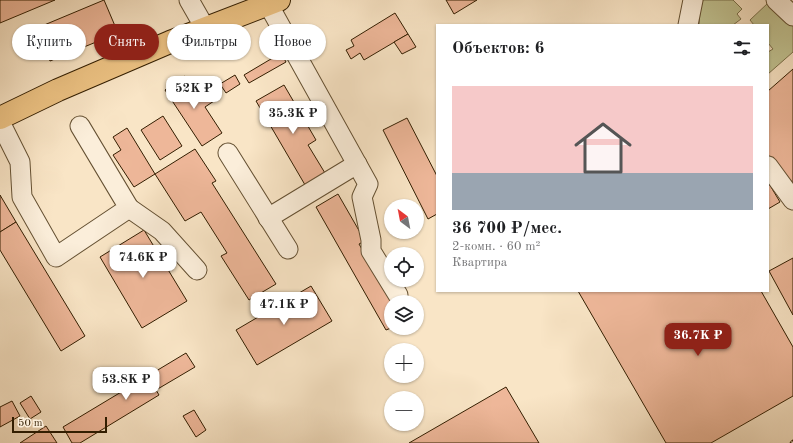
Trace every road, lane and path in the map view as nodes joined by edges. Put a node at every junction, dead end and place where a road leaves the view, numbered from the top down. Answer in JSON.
{"nodes":[{"id":1,"x":189,"y":0,"type":"edge"},
{"id":2,"x":693,"y":0,"type":"edge"},
{"id":3,"x":776,"y":0,"type":"edge"},
{"id":4,"x":273,"y":2,"type":"edge"},
{"id":5,"x":793,"y":16,"type":"edge"},
{"id":6,"x":203,"y":24,"type":"edge"},
{"id":7,"x":215,"y":24,"type":"edge"},
{"id":8,"x":688,"y":24,"type":"edge"},
{"id":9,"x":167,"y":44,"type":"edge"},
{"id":10,"x":0,"y":118,"type":"edge"},
{"id":11,"x":0,"y":122,"type":"edge"},
{"id":12,"x":80,"y":126,"type":"dead end"},
{"id":13,"x":228,"y":153,"type":"dead end"},
{"id":14,"x":357,"y":164,"type":"junction"},
{"id":15,"x":769,"y":167,"type":"edge"},
{"id":16,"x":793,"y":200,"type":"edge"},
{"id":17,"x":129,"y":208,"type":"junction"},
{"id":18,"x":268,"y":218,"type":"junction"},
{"id":19,"x":288,"y":249,"type":"dead end"},
{"id":20,"x":197,"y":270,"type":"dead end"},
{"id":21,"x":398,"y":295,"type":"dead end"}],
"edges":[{"from":1,"to":6,"type":"street"},
{"from":2,"to":8,"type":"street"},
{"from":3,"to":5,"type":"street"},
{"from":4,"to":7,"type":"main road"},
{"from":4,"to":14,"type":"street"},
{"from":9,"to":10,"type":"main road"},
{"from":11,"to":17,"type":"street"},
{"from":12,"to":17,"type":"street"},
{"from":13,"to":18,"type":"street"},
{"from":14,"to":18,"type":"street"},
{"from":14,"to":21,"type":"street"},
{"from":15,"to":16,"type":"street"},
{"from":17,"to":20,"type":"street"},
{"from":18,"to":19,"type":"street"}]}
